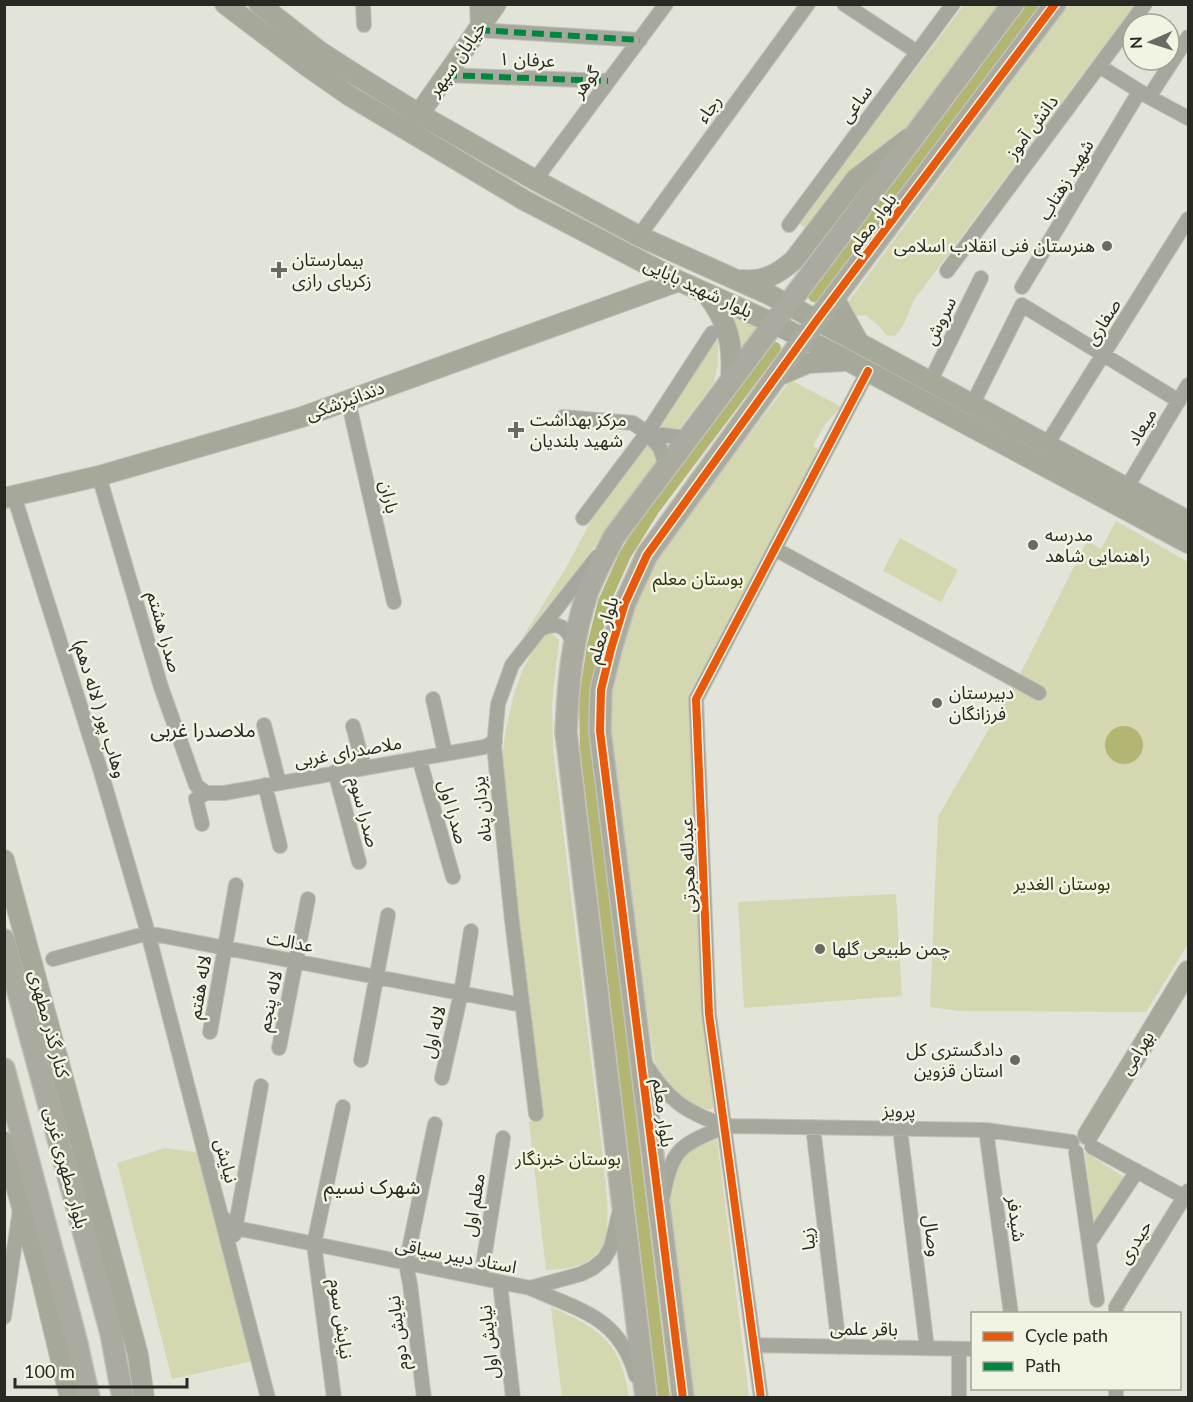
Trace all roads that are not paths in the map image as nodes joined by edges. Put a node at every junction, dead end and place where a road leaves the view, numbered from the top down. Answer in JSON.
{"nodes":[{"id":1,"x":225,"y":4,"type":"edge"},
{"id":2,"x":259,"y":4,"type":"edge"},
{"id":3,"x":363,"y":4,"type":"edge"},
{"id":4,"x":477,"y":4,"type":"edge"},
{"id":5,"x":496,"y":4,"type":"edge"},
{"id":6,"x":666,"y":4,"type":"edge"},
{"id":7,"x":808,"y":4,"type":"edge"},
{"id":8,"x":844,"y":4,"type":"edge"},
{"id":9,"x":953,"y":4,"type":"edge"},
{"id":10,"x":1012,"y":4,"type":"edge"},
{"id":11,"x":1055,"y":4,"type":"edge"},
{"id":12,"x":1145,"y":4,"type":"edge"},
{"id":13,"x":364,"y":26,"type":"dead end"},
{"id":14,"x":478,"y":30,"type":"junction"},
{"id":15,"x":1188,"y":36,"type":"edge"},
{"id":16,"x":640,"y":39,"type":"junction"},
{"id":17,"x":917,"y":52,"type":"junction"},
{"id":18,"x":1099,"y":66,"type":"junction"},
{"id":19,"x":445,"y":75,"type":"junction"},
{"id":20,"x":609,"y":81,"type":"junction"},
{"id":21,"x":1144,"y":94,"type":"junction"},
{"id":22,"x":419,"y":114,"type":"junction"},
{"id":23,"x":1188,"y":118,"type":"edge"},
{"id":24,"x":915,"y":134,"type":"junction"},
{"id":25,"x":535,"y":180,"type":"junction"},
{"id":26,"x":1188,"y":219,"type":"edge"},
{"id":27,"x":789,"y":225,"type":"dead end"},
{"id":28,"x":639,"y":236,"type":"junction"},
{"id":29,"x":947,"y":271,"type":"dead end"},
{"id":30,"x":728,"y":276,"type":"junction"},
{"id":31,"x":981,"y":278,"type":"dead end"},
{"id":32,"x":679,"y":281,"type":"junction"},
{"id":33,"x":1023,"y":286,"type":"dead end"},
{"id":34,"x":707,"y":294,"type":"junction"},
{"id":35,"x":834,"y":298,"type":"junction"},
{"id":36,"x":787,"y":304,"type":"junction"},
{"id":37,"x":817,"y":320,"type":"junction"},
{"id":38,"x":773,"y":323,"type":"junction"},
{"id":39,"x":712,"y":333,"type":"dead end"},
{"id":40,"x":804,"y":339,"type":"junction"},
{"id":41,"x":859,"y":343,"type":"junction"},
{"id":42,"x":1103,"y":355,"type":"junction"},
{"id":43,"x":849,"y":361,"type":"junction"},
{"id":44,"x":868,"y":371,"type":"junction"},
{"id":45,"x":777,"y":376,"type":"junction"},
{"id":46,"x":731,"y":380,"type":"junction"},
{"id":47,"x":931,"y":380,"type":"junction"},
{"id":48,"x":1188,"y":385,"type":"edge"},
{"id":49,"x":348,"y":400,"type":"junction"},
{"id":50,"x":1179,"y":401,"type":"junction"},
{"id":51,"x":973,"y":403,"type":"junction"},
{"id":52,"x":563,"y":417,"type":"dead end"},
{"id":53,"x":647,"y":433,"type":"junction"},
{"id":54,"x":687,"y":438,"type":"junction"},
{"id":55,"x":1047,"y":444,"type":"junction"},
{"id":56,"x":666,"y":466,"type":"junction"},
{"id":57,"x":99,"y":476,"type":"junction"},
{"id":58,"x":1127,"y":488,"type":"junction"},
{"id":59,"x":9,"y":497,"type":"edge"},
{"id":60,"x":583,"y":518,"type":"dead end"},
{"id":61,"x":1188,"y":521,"type":"edge"},
{"id":62,"x":614,"y":537,"type":"junction"},
{"id":63,"x":1188,"y":543,"type":"edge"},
{"id":64,"x":775,"y":549,"type":"junction"},
{"id":65,"x":394,"y":602,"type":"dead end"},
{"id":66,"x":541,"y":629,"type":"junction"},
{"id":67,"x":573,"y":646,"type":"junction"},
{"id":68,"x":1039,"y":693,"type":"dead end"},
{"id":69,"x":433,"y":699,"type":"dead end"},
{"id":70,"x":264,"y":725,"type":"dead end"},
{"id":71,"x":353,"y":726,"type":"dead end"},
{"id":72,"x":495,"y":742,"type":"junction"},
{"id":73,"x":445,"y":753,"type":"junction"},
{"id":74,"x":419,"y":758,"type":"junction"},
{"id":75,"x":364,"y":767,"type":"junction"},
{"id":76,"x":335,"y":772,"type":"junction"},
{"id":77,"x":279,"y":783,"type":"junction"},
{"id":78,"x":265,"y":785,"type":"junction"},
{"id":79,"x":206,"y":793,"type":"junction"},
{"id":80,"x":202,"y":824,"type":"dead end"},
{"id":81,"x":280,"y":846,"type":"dead end"},
{"id":82,"x":4,"y":860,"type":"edge"},
{"id":83,"x":359,"y":862,"type":"dead end"},
{"id":84,"x":453,"y":877,"type":"dead end"},
{"id":85,"x":236,"y":885,"type":"dead end"},
{"id":86,"x":308,"y":899,"type":"dead end"},
{"id":87,"x":388,"y":915,"type":"dead end"},
{"id":88,"x":471,"y":931,"type":"dead end"},
{"id":89,"x":148,"y":933,"type":"junction"},
{"id":90,"x":4,"y":940,"type":"edge"},
{"id":91,"x":27,"y":942,"type":"junction"},
{"id":92,"x":225,"y":948,"type":"junction"},
{"id":93,"x":53,"y":959,"type":"junction"},
{"id":94,"x":297,"y":961,"type":"junction"},
{"id":95,"x":1188,"y":971,"type":"edge"},
{"id":96,"x":375,"y":977,"type":"junction"},
{"id":97,"x":39,"y":987,"type":"junction"},
{"id":98,"x":461,"y":993,"type":"junction"},
{"id":99,"x":522,"y":1005,"type":"junction"},
{"id":100,"x":29,"y":1030,"type":"junction"},
{"id":101,"x":210,"y":1032,"type":"dead end"},
{"id":102,"x":279,"y":1048,"type":"dead end"},
{"id":103,"x":640,"y":1055,"type":"junction"},
{"id":104,"x":361,"y":1060,"type":"dead end"},
{"id":105,"x":59,"y":1062,"type":"junction"},
{"id":106,"x":4,"y":1069,"type":"edge"},
{"id":107,"x":442,"y":1078,"type":"dead end"},
{"id":108,"x":261,"y":1086,"type":"dead end"},
{"id":109,"x":343,"y":1107,"type":"dead end"},
{"id":110,"x":536,"y":1114,"type":"dead end"},
{"id":111,"x":435,"y":1124,"type":"dead end"},
{"id":112,"x":726,"y":1125,"type":"junction"},
{"id":113,"x":813,"y":1127,"type":"junction"},
{"id":114,"x":900,"y":1129,"type":"junction"},
{"id":115,"x":986,"y":1130,"type":"junction"},
{"id":116,"x":503,"y":1138,"type":"dead end"},
{"id":117,"x":4,"y":1142,"type":"edge"},
{"id":118,"x":1082,"y":1144,"type":"junction"},
{"id":119,"x":1137,"y":1171,"type":"junction"},
{"id":120,"x":14,"y":1194,"type":"edge"},
{"id":121,"x":1187,"y":1195,"type":"edge"},
{"id":122,"x":622,"y":1200,"type":"junction"},
{"id":123,"x":222,"y":1217,"type":"junction"},
{"id":124,"x":660,"y":1217,"type":"junction"},
{"id":125,"x":236,"y":1228,"type":"junction"},
{"id":126,"x":1089,"y":1243,"type":"junction"},
{"id":127,"x":314,"y":1244,"type":"junction"},
{"id":128,"x":230,"y":1249,"type":"junction"},
{"id":129,"x":406,"y":1264,"type":"junction"},
{"id":130,"x":40,"y":1273,"type":"junction"},
{"id":131,"x":480,"y":1278,"type":"junction"},
{"id":132,"x":500,"y":1283,"type":"junction"},
{"id":133,"x":530,"y":1288,"type":"junction"},
{"id":134,"x":65,"y":1296,"type":"junction"},
{"id":135,"x":1097,"y":1300,"type":"dead end"},
{"id":136,"x":1011,"y":1312,"type":"edge"},
{"id":137,"x":1116,"y":1312,"type":"edge"},
{"id":138,"x":4,"y":1317,"type":"edge"},
{"id":139,"x":755,"y":1345,"type":"junction"},
{"id":140,"x":839,"y":1347,"type":"junction"},
{"id":141,"x":927,"y":1348,"type":"junction"},
{"id":142,"x":966,"y":1349,"type":"edge"},
{"id":143,"x":70,"y":1398,"type":"edge"},
{"id":144,"x":88,"y":1398,"type":"edge"},
{"id":145,"x":123,"y":1398,"type":"edge"},
{"id":146,"x":144,"y":1398,"type":"edge"},
{"id":147,"x":268,"y":1398,"type":"edge"},
{"id":148,"x":334,"y":1398,"type":"edge"},
{"id":149,"x":424,"y":1398,"type":"edge"},
{"id":150,"x":513,"y":1398,"type":"edge"},
{"id":151,"x":645,"y":1398,"type":"edge"},
{"id":152,"x":683,"y":1398,"type":"edge"},
{"id":153,"x":761,"y":1398,"type":"edge"},
{"id":154,"x":959,"y":1398,"type":"edge"}],
"edges":[{"from":1,"to":32,"type":"main road","name":"بلوار شهید بابایی"},
{"from":2,"to":22,"type":"main road","name":"بلوار شهید بابایی"},
{"from":3,"to":13,"type":"street"},
{"from":4,"to":14,"type":"street"},
{"from":5,"to":14,"type":"main road","name":"خیابان سپهر"},
{"from":6,"to":16,"type":"street","name":"گوهر"},
{"from":7,"to":28,"type":"street","name":"رجاء"},
{"from":8,"to":17,"type":"street"},
{"from":9,"to":17,"type":"street","name":"ساعی"},
{"from":10,"to":24,"type":"main road","name":"بلوار معلم"},
{"from":11,"to":35,"type":"main road","name":"بلوار معلم"},
{"from":12,"to":18,"type":"street","name":"دانش آموز"},
{"from":14,"to":16,"type":"street"},
{"from":14,"to":19,"type":"main road","name":"خیابان سپهر"},
{"from":15,"to":21,"type":"street","name":"شهید زهتاب"},
{"from":16,"to":20,"type":"street","name":"گوهر"},
{"from":17,"to":27,"type":"street","name":"ساعی"},
{"from":18,"to":21,"type":"street"},
{"from":18,"to":29,"type":"street","name":"دانش آموز"},
{"from":19,"to":20,"type":"street","name":"عرفان ۱"},
{"from":19,"to":22,"type":"main road","name":"خیابان سپهر"},
{"from":20,"to":25,"type":"street","name":"گوهر"},
{"from":21,"to":23,"type":"street"},
{"from":21,"to":33,"type":"street","name":"شهید زهتاب"},
{"from":22,"to":25,"type":"main road","name":"بلوار شهید بابایی"},
{"from":24,"to":30,"type":"main road"},
{"from":24,"to":36,"type":"main road","name":"بلوار معلم"},
{"from":25,"to":28,"type":"main road","name":"بلوار شهید بابایی"},
{"from":26,"to":42,"type":"street","name":"صفاری"},
{"from":28,"to":30,"type":"main road","name":"بلوار شهید بابایی"},
{"from":30,"to":36,"type":"main road","name":"بلوار شهید بابایی"},
{"from":31,"to":47,"type":"street","name":"سروش"},
{"from":32,"to":34,"type":"main road","name":"بلوار شهید بابایی"},
{"from":32,"to":49,"type":"main road","name":"دندانپزشکی"},
{"from":34,"to":38,"type":"main road","name":"بلوار شهید بابایی"},
{"from":34,"to":46,"type":"main road"},
{"from":35,"to":37,"type":"main road","name":"بلوار معلم"},
{"from":35,"to":41,"type":"main road"},
{"from":36,"to":37,"type":"main road","name":"بلوار شهید بابایی"},
{"from":36,"to":38,"type":"main road","name":"بلوار معلم"},
{"from":37,"to":40,"type":"main road","name":"بلوار معلم"},
{"from":37,"to":41,"type":"main road","name":"بلوار شهید بابایی"},
{"from":38,"to":40,"type":"main road","name":"بلوار شهید بابایی"},
{"from":38,"to":46,"type":"main road","name":"بلوار معلم"},
{"from":39,"to":53,"type":"street"},
{"from":40,"to":43,"type":"main road","name":"بلوار شهید بابایی"},
{"from":40,"to":45,"type":"main road","name":"بلوار معلم"},
{"from":41,"to":47,"type":"main road","name":"بلوار شهید بابایی"},
{"from":42,"to":50,"type":"street"},
{"from":42,"to":51,"type":"street"},
{"from":42,"to":55,"type":"street","name":"صفاری"},
{"from":43,"to":44,"type":"main road","name":"بلوار شهید بابایی"},
{"from":43,"to":45,"type":"main road"},
{"from":44,"to":63,"type":"main road","name":"بلوار شهید بابایی"},
{"from":44,"to":64,"type":"street","name":"عبدلله هجرتی"},
{"from":45,"to":103,"type":"main road","name":"بلوار معلم"},
{"from":46,"to":54,"type":"main road","name":"بلوار معلم"},
{"from":47,"to":51,"type":"main road","name":"بلوار شهید بابایی"},
{"from":48,"to":50,"type":"street","name":"میعاد"},
{"from":49,"to":57,"type":"main road","name":"دندانپزشکی"},
{"from":49,"to":65,"type":"street","name":"باران"},
{"from":50,"to":58,"type":"street","name":"میعاد"},
{"from":51,"to":55,"type":"main road","name":"بلوار شهید بابایی"},
{"from":52,"to":53,"type":"street"},
{"from":53,"to":54,"type":"street"},
{"from":53,"to":56,"type":"street"},
{"from":53,"to":60,"type":"street"},
{"from":54,"to":56,"type":"main road","name":"بلوار معلم"},
{"from":55,"to":58,"type":"main road","name":"بلوار شهید بابایی"},
{"from":56,"to":62,"type":"main road","name":"بلوار معلم"},
{"from":57,"to":59,"type":"main road","name":"دندانپزشکی"},
{"from":57,"to":79,"type":"street","name":"صدرا هشتم"},
{"from":58,"to":61,"type":"main road","name":"بلوار شهید بابایی"},
{"from":59,"to":89,"type":"street","name":"وهاب پور ( لاله دهم)"},
{"from":62,"to":66,"type":"street","name":"یزدان پناه"},
{"from":62,"to":67,"type":"main road","name":"بلوار معلم"},
{"from":64,"to":68,"type":"street"},
{"from":64,"to":112,"type":"street","name":"عبدلله هجرتی"},
{"from":66,"to":67,"type":"street"},
{"from":66,"to":72,"type":"street","name":"یزدان پناه"},
{"from":67,"to":122,"type":"main road","name":"بلوار معلم"},
{"from":69,"to":73,"type":"street"},
{"from":70,"to":77,"type":"street"},
{"from":71,"to":75,"type":"street"},
{"from":72,"to":73,"type":"street","name":"ملاصدرای غربی"},
{"from":72,"to":99,"type":"street","name":"یزدان پناه"},
{"from":73,"to":74,"type":"street","name":"ملاصدرای غربی"},
{"from":74,"to":75,"type":"street","name":"ملاصدرای غربی"},
{"from":74,"to":84,"type":"street","name":"صدرا اول"},
{"from":75,"to":76,"type":"street","name":"ملاصدرای غربی"},
{"from":76,"to":77,"type":"street","name":"ملاصدرای غربی"},
{"from":76,"to":83,"type":"street","name":"صدرا سوم"},
{"from":77,"to":78,"type":"street","name":"ملاصدرای غربی"},
{"from":78,"to":79,"type":"street","name":"ملاصدرای غربی"},
{"from":78,"to":81,"type":"street"},
{"from":79,"to":80,"type":"street"},
{"from":82,"to":91,"type":"main road","name":"کنار گذر مطهری"},
{"from":85,"to":92,"type":"street","name":"لاله هفتم"},
{"from":86,"to":94,"type":"street","name":"لاله پنجم"},
{"from":87,"to":96,"type":"street"},
{"from":88,"to":98,"type":"street","name":"لاله اول"},
{"from":89,"to":92,"type":"street","name":"عدالت"},
{"from":89,"to":93,"type":"street","name":"عدالت"},
{"from":89,"to":123,"type":"street","name":"نيايش"},
{"from":90,"to":100,"type":"main road","name":"بلوار مطهری غربی"},
{"from":91,"to":93,"type":"street"},
{"from":91,"to":97,"type":"main road","name":"کنار گذر مطهری"},
{"from":92,"to":94,"type":"street","name":"عدالت"},
{"from":92,"to":101,"type":"street","name":"لاله هفتم"},
{"from":93,"to":97,"type":"street"},
{"from":94,"to":96,"type":"street","name":"عدالت"},
{"from":94,"to":102,"type":"street","name":"لاله پنجم"},
{"from":95,"to":118,"type":"main road","name":"بهرامی"},
{"from":96,"to":98,"type":"street","name":"عدالت"},
{"from":96,"to":104,"type":"street"},
{"from":97,"to":105,"type":"main road","name":"کنار گذر مطهری"},
{"from":98,"to":99,"type":"street","name":"عدالت"},
{"from":98,"to":107,"type":"street","name":"لاله اول"},
{"from":99,"to":110,"type":"street","name":"یزدان پناه"},
{"from":100,"to":105,"type":"main road"},
{"from":100,"to":145,"type":"main road","name":"بلوار مطهری غربی"},
{"from":103,"to":112,"type":"street","name":"پرویز"},
{"from":103,"to":124,"type":"main road","name":"بلوار معلم"},
{"from":105,"to":146,"type":"main road","name":"کنار گذر مطهری"},
{"from":106,"to":134,"type":"main road","name":"بلوار مطهری غربی"},
{"from":108,"to":125,"type":"street"},
{"from":109,"to":127,"type":"street","name":"نیایش سوم"},
{"from":111,"to":129,"type":"street"},
{"from":112,"to":113,"type":"street","name":"پرویز"},
{"from":112,"to":124,"type":"street","name":"پرویز"},
{"from":112,"to":139,"type":"street","name":"عبدلله هجرتی"},
{"from":113,"to":114,"type":"street","name":"پرویز"},
{"from":113,"to":140,"type":"street","name":"زیبا"},
{"from":114,"to":115,"type":"street","name":"پرویز"},
{"from":114,"to":141,"type":"street","name":"وصال"},
{"from":115,"to":118,"type":"street","name":"پرویز"},
{"from":115,"to":136,"type":"street","name":"شیدفر"},
{"from":116,"to":131,"type":"street","name":"معلم اول"},
{"from":117,"to":120,"type":"main road"},
{"from":118,"to":119,"type":"street","name":"پرویز"},
{"from":118,"to":126,"type":"street"},
{"from":119,"to":121,"type":"street","name":"پرویز"},
{"from":119,"to":126,"type":"street"},
{"from":120,"to":130,"type":"main road"},
{"from":120,"to":138,"type":"street"},
{"from":121,"to":137,"type":"street","name":"حیدری"},
{"from":122,"to":133,"type":"street","name":"استاد دبیر سیاقی"},
{"from":122,"to":151,"type":"main road","name":"بلوار معلم"},
{"from":123,"to":125,"type":"street"},
{"from":123,"to":128,"type":"street","name":"نيايش"},
{"from":124,"to":152,"type":"main road","name":"بلوار معلم"},
{"from":125,"to":127,"type":"street","name":"استاد دبیر سیاقی"},
{"from":125,"to":128,"type":"street"},
{"from":126,"to":135,"type":"street"},
{"from":127,"to":129,"type":"street","name":"استاد دبیر سیاقی"},
{"from":127,"to":148,"type":"street","name":"نیایش سوم"},
{"from":128,"to":147,"type":"street","name":"نيايش"},
{"from":129,"to":131,"type":"street","name":"استاد دبیر سیاقی"},
{"from":129,"to":149,"type":"street","name":"نیایش دوم"},
{"from":130,"to":134,"type":"main road"},
{"from":130,"to":143,"type":"main road"},
{"from":131,"to":132,"type":"street","name":"استاد دبیر سیاقی"},
{"from":132,"to":133,"type":"street","name":"استاد دبیر سیاقی"},
{"from":132,"to":150,"type":"street","name":"نیایش اول"},
{"from":133,"to":151,"type":"street"},
{"from":134,"to":144,"type":"main road","name":"بلوار مطهری غربی"},
{"from":139,"to":140,"type":"street","name":"باقر علمی"},
{"from":139,"to":153,"type":"street","name":"عبدلله هجرتی"},
{"from":140,"to":141,"type":"street","name":"باقر علمی"},
{"from":141,"to":142,"type":"street","name":"باقر علمی"},
{"from":142,"to":154,"type":"street"}]}
